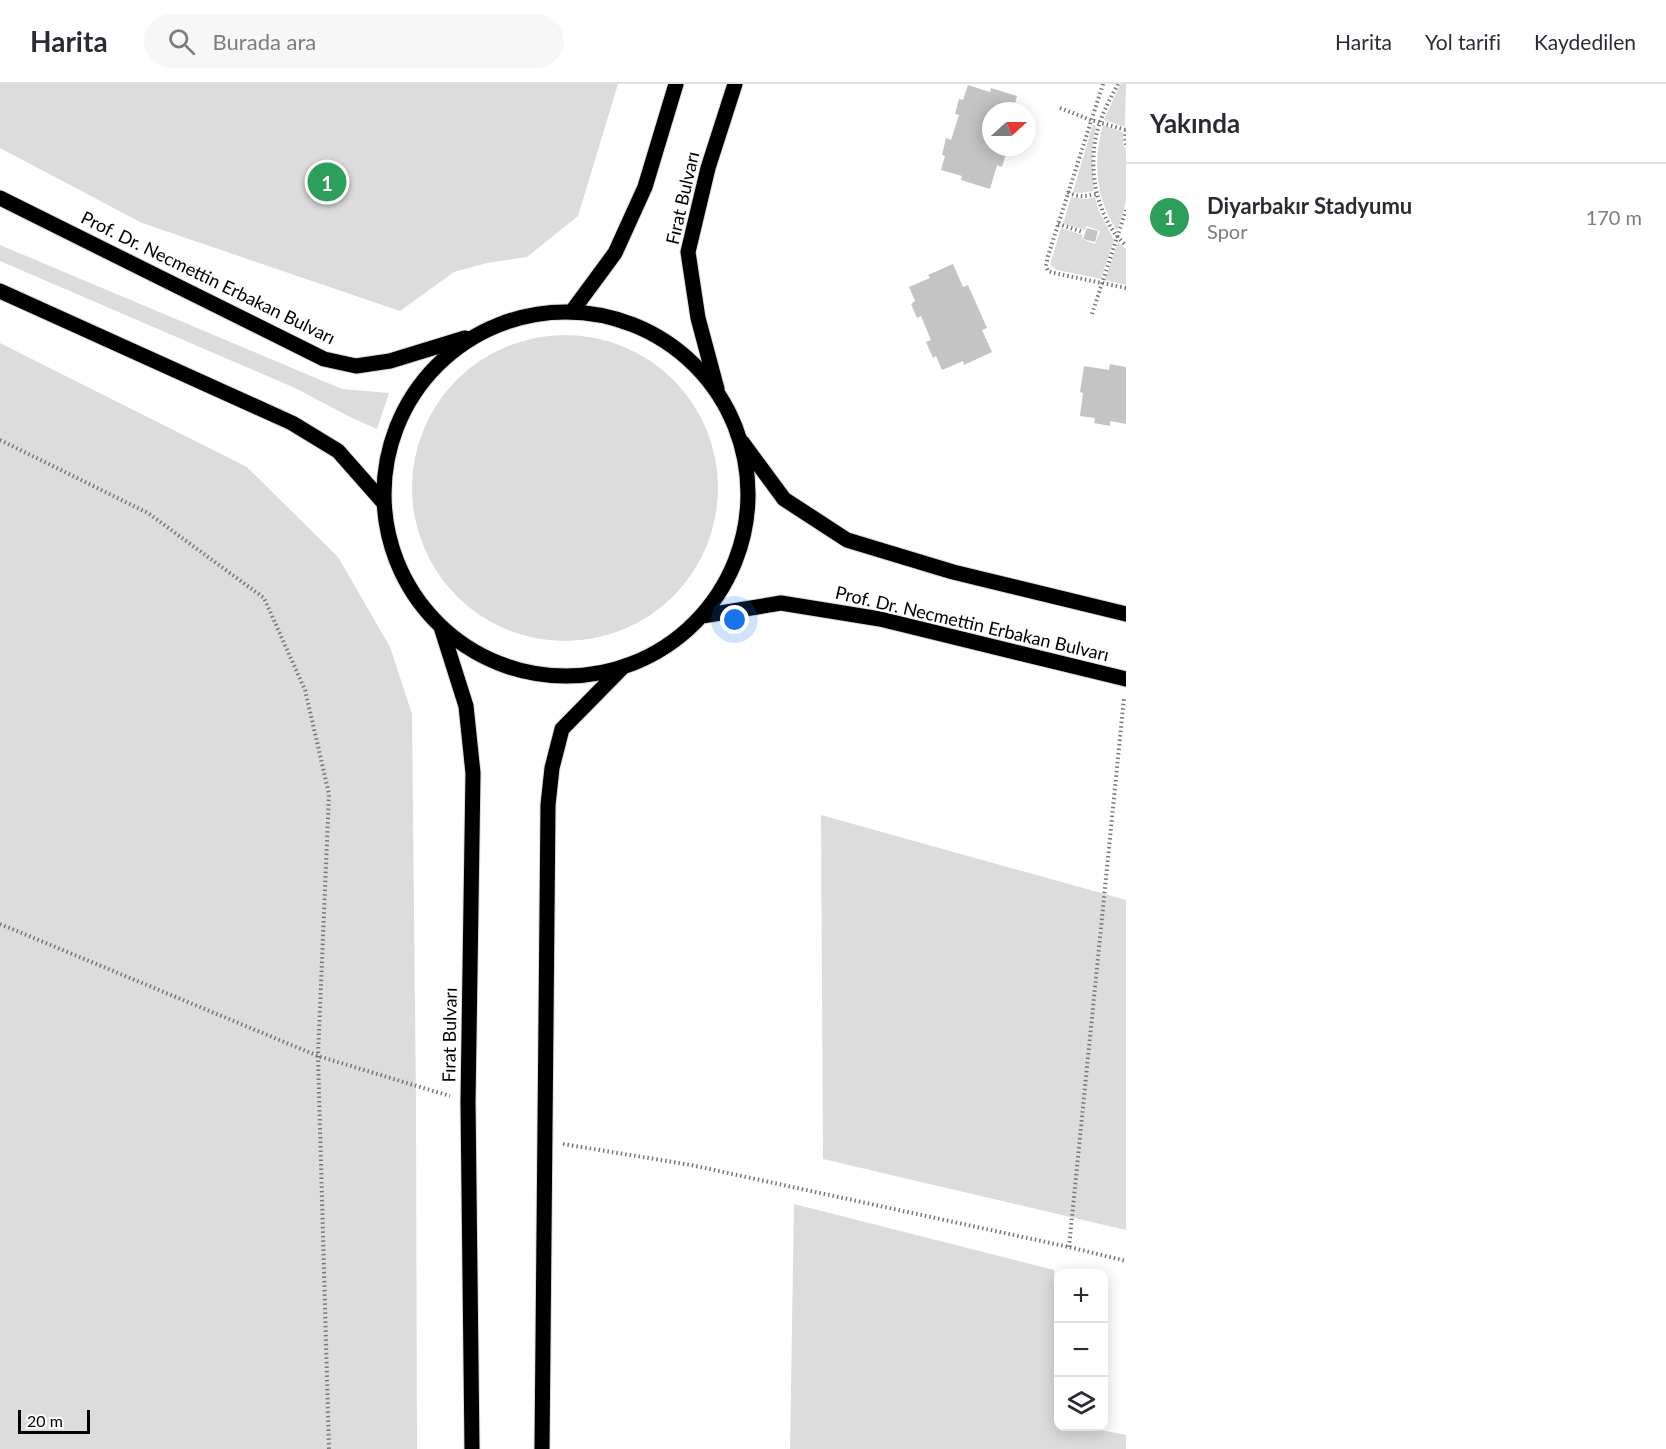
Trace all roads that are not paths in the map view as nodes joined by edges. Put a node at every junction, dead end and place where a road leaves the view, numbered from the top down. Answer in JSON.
{"nodes":[{"id":1,"x":676,"y":84,"type":"edge"},
{"id":2,"x":735,"y":84,"type":"edge"},
{"id":3,"x":0,"y":198,"type":"edge"},
{"id":4,"x":0,"y":291,"type":"edge"},
{"id":5,"x":573,"y":310,"type":"junction"},
{"id":6,"x":473,"y":335,"type":"junction"},
{"id":7,"x":718,"y":392,"type":"junction"},
{"id":8,"x":741,"y":440,"type":"junction"},
{"id":9,"x":383,"y":502,"type":"junction"},
{"id":10,"x":1126,"y":614,"type":"edge"},
{"id":11,"x":702,"y":616,"type":"junction"},
{"id":12,"x":441,"y":627,"type":"junction"},
{"id":13,"x":622,"y":668,"type":"junction"},
{"id":14,"x":1125,"y":685,"type":"edge"},
{"id":15,"x":472,"y":1449,"type":"edge"},
{"id":16,"x":542,"y":1449,"type":"edge"}],
"edges":[{"from":1,"to":5,"type":"main road","name":"Fırat Bulvarı"},
{"from":2,"to":7,"type":"main road","name":"Fırat Bulvarı"},
{"from":3,"to":6,"type":"main road","name":"Prof. Dr. Necmettin Erbakan Bulvarı"},
{"from":4,"to":9,"type":"main road"},
{"from":5,"to":6,"type":"main road"},
{"from":5,"to":7,"type":"main road"},
{"from":6,"to":9,"type":"main road"},
{"from":7,"to":8,"type":"main road"},
{"from":8,"to":10,"type":"main road"},
{"from":8,"to":11,"type":"main road"},
{"from":9,"to":12,"type":"main road"},
{"from":11,"to":13,"type":"main road"},
{"from":11,"to":14,"type":"main road","name":"Prof. Dr. Necmettin Erbakan Bulvarı"},
{"from":12,"to":13,"type":"main road"},
{"from":12,"to":15,"type":"main road","name":"Fırat Bulvarı"},
{"from":13,"to":16,"type":"main road"}]}
